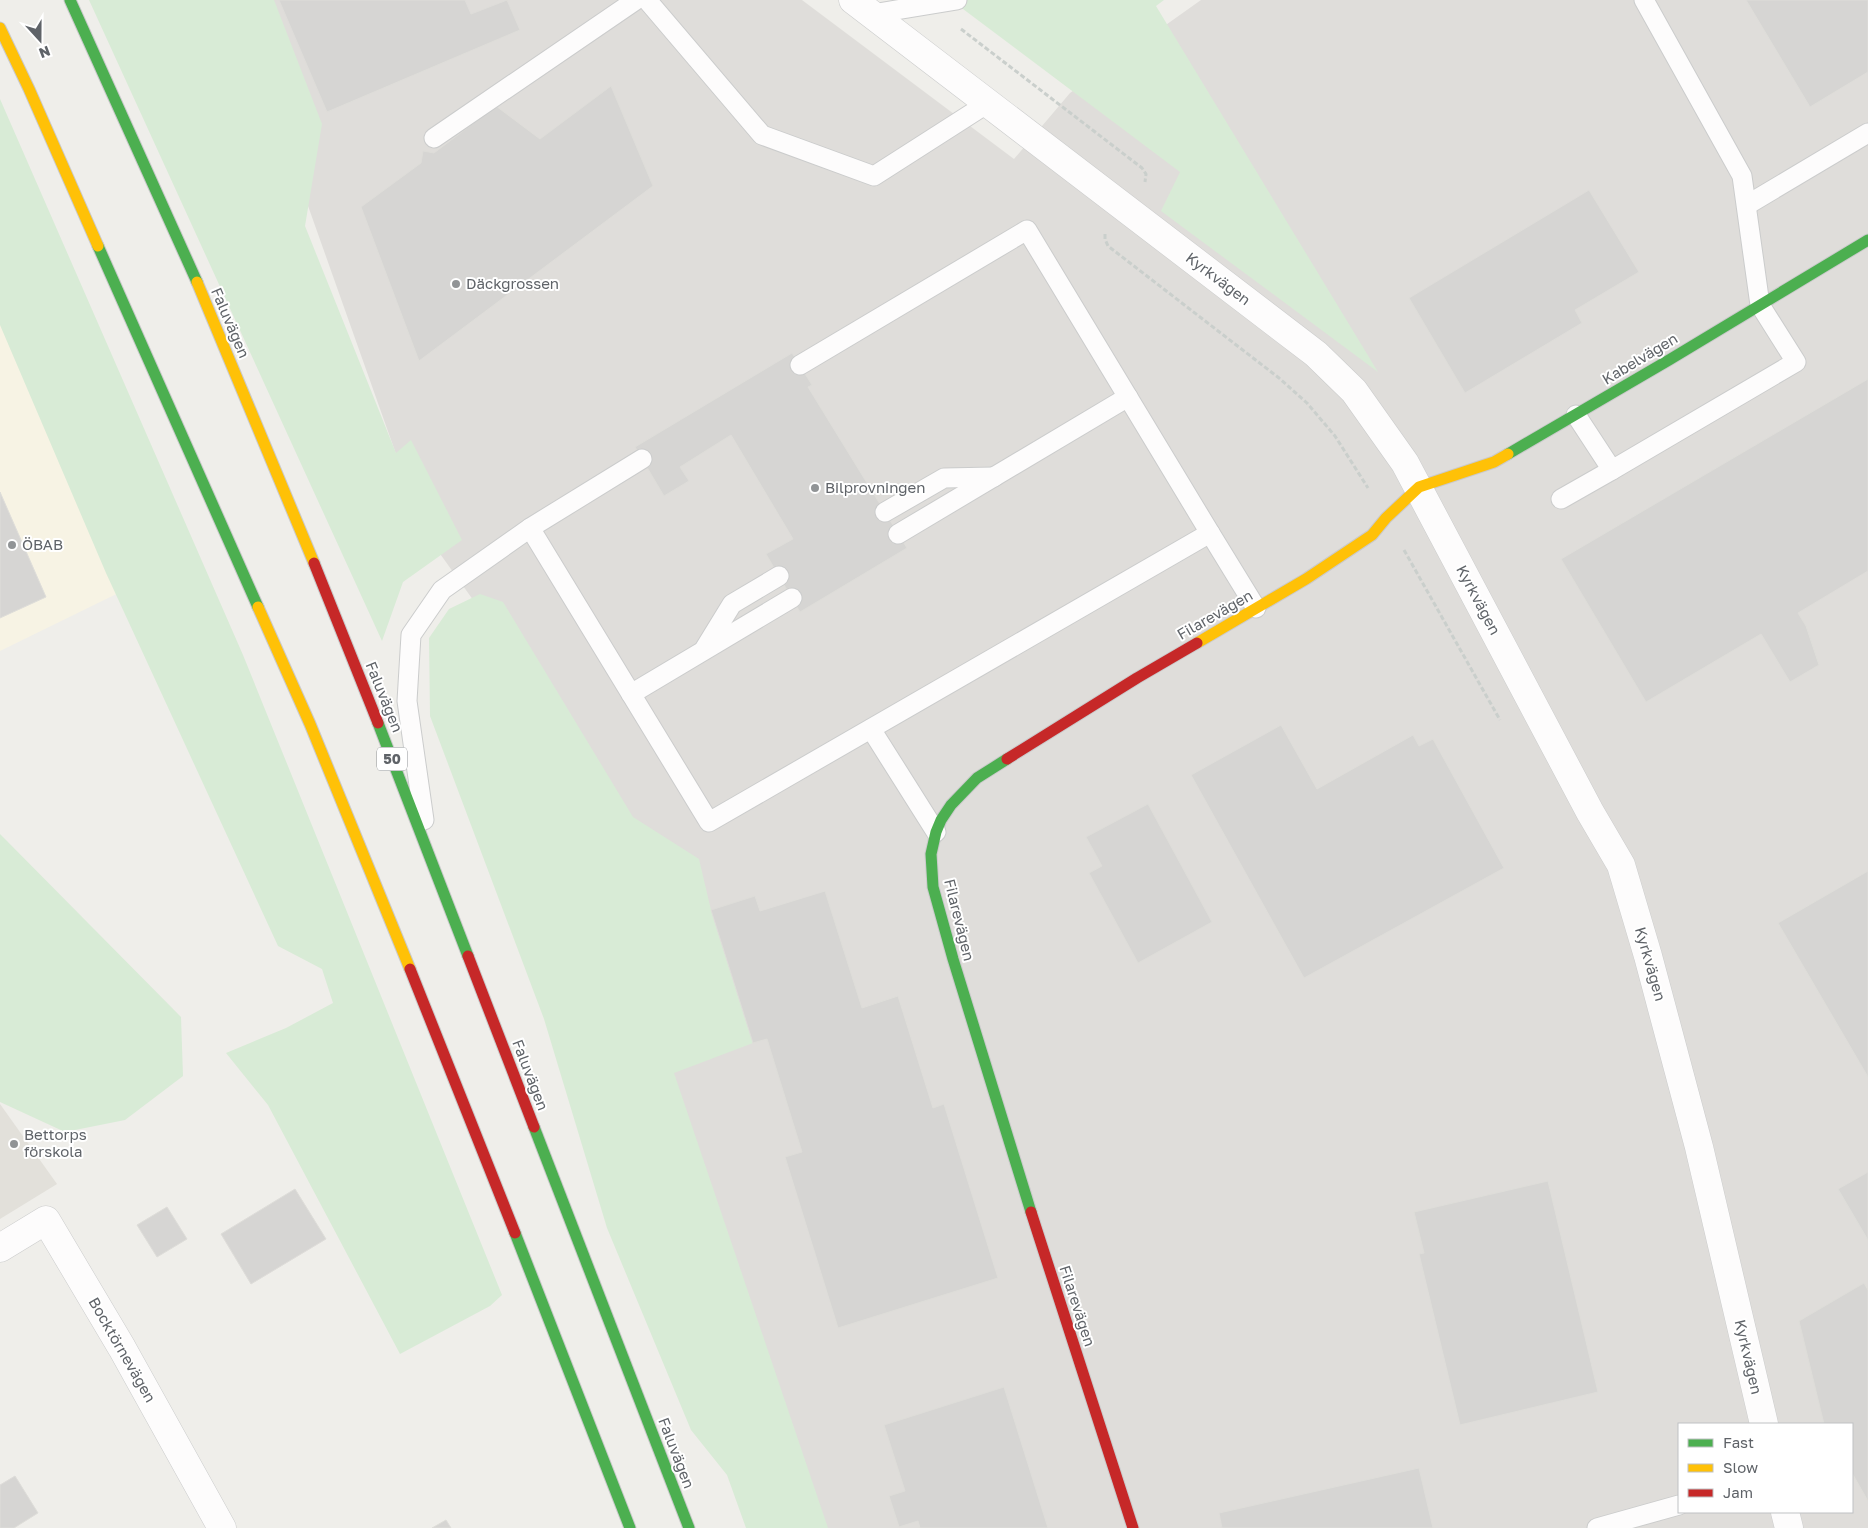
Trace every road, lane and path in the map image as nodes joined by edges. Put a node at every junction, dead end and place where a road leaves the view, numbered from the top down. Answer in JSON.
{"nodes":[{"id":1,"x":70,"y":0,"type":"edge"},
{"id":2,"x":636,"y":0,"type":"edge"},
{"id":3,"x":647,"y":0,"type":"edge"},
{"id":4,"x":957,"y":0,"type":"edge"},
{"id":5,"x":1644,"y":0,"type":"edge"},
{"id":6,"x":929,"y":5,"type":"junction"},
{"id":7,"x":863,"y":7,"type":"edge"},
{"id":8,"x":0,"y":28,"type":"edge"},
{"id":9,"x":988,"y":103,"type":"junction"},
{"id":10,"x":1868,"y":133,"type":"edge"},
{"id":11,"x":434,"y":138,"type":"dead end"},
{"id":12,"x":1746,"y":206,"type":"junction"},
{"id":13,"x":1124,"y":208,"type":"junction"},
{"id":14,"x":1868,"y":240,"type":"edge"},
{"id":15,"x":1760,"y":305,"type":"junction"},
{"id":16,"x":800,"y":365,"type":"dead end"},
{"id":17,"x":1128,"y":397,"type":"junction"},
{"id":18,"x":1576,"y":414,"type":"junction"},
{"id":19,"x":642,"y":460,"type":"dead end"},
{"id":20,"x":1612,"y":470,"type":"junction"},
{"id":21,"x":995,"y":476,"type":"junction"},
{"id":22,"x":1419,"y":487,"type":"junction"},
{"id":23,"x":1561,"y":499,"type":"dead end"},
{"id":24,"x":885,"y":512,"type":"dead end"},
{"id":25,"x":1386,"y":518,"type":"junction"},
{"id":26,"x":530,"y":528,"type":"junction"},
{"id":27,"x":1210,"y":533,"type":"junction"},
{"id":28,"x":898,"y":534,"type":"dead end"},
{"id":29,"x":779,"y":576,"type":"dead end"},
{"id":30,"x":792,"y":598,"type":"dead end"},
{"id":31,"x":1256,"y":608,"type":"junction"},
{"id":32,"x":703,"y":651,"type":"junction"},
{"id":33,"x":631,"y":694,"type":"junction"},
{"id":34,"x":1500,"y":720,"type":"dead end"},
{"id":35,"x":871,"y":729,"type":"junction"},
{"id":36,"x":936,"y":832,"type":"junction"},
{"id":37,"x":428,"y":850,"type":"junction"},
{"id":38,"x":0,"y":1248,"type":"edge"},
{"id":39,"x":1764,"y":1423,"type":"edge"},
{"id":40,"x":1678,"y":1505,"type":"edge"},
{"id":41,"x":1785,"y":1513,"type":"edge"},
{"id":42,"x":222,"y":1528,"type":"edge"},
{"id":43,"x":630,"y":1528,"type":"edge"},
{"id":44,"x":689,"y":1528,"type":"edge"},
{"id":45,"x":1133,"y":1528,"type":"edge"},
{"id":46,"x":1597,"y":1528,"type":"edge"},
{"id":47,"x":1788,"y":1528,"type":"edge"}],
"edges":[{"from":1,"to":37,"type":"main road","name":"Faluvägen","number":"50"},
{"from":2,"to":11,"type":"lane"},
{"from":3,"to":9,"type":"lane"},
{"from":4,"to":6,"type":"lane"},
{"from":5,"to":12,"type":"lane"},
{"from":6,"to":7,"type":"lane"},
{"from":6,"to":13,"type":"path"},
{"from":7,"to":9,"type":"street","name":"Kyrkvägen"},
{"from":8,"to":43,"type":"main road"},
{"from":9,"to":13,"type":"street","name":"Kyrkvägen"},
{"from":10,"to":12,"type":"lane"},
{"from":12,"to":15,"type":"lane"},
{"from":13,"to":22,"type":"street","name":"Kyrkvägen"},
{"from":13,"to":25,"type":"path"},
{"from":14,"to":15,"type":"main road","name":"Kabelvägen"},
{"from":15,"to":18,"type":"main road","name":"Kabelvägen"},
{"from":15,"to":20,"type":"lane"},
{"from":16,"to":17,"type":"lane"},
{"from":17,"to":21,"type":"lane"},
{"from":17,"to":27,"type":"lane"},
{"from":18,"to":20,"type":"lane"},
{"from":18,"to":22,"type":"main road","name":"Kabelvägen"},
{"from":19,"to":26,"type":"lane"},
{"from":20,"to":23,"type":"lane"},
{"from":21,"to":24,"type":"lane"},
{"from":21,"to":28,"type":"lane"},
{"from":22,"to":25,"type":"main road","name":"Filarevägen"},
{"from":22,"to":39,"type":"street","name":"Kyrkvägen"},
{"from":25,"to":31,"type":"main road","name":"Filarevägen"},
{"from":25,"to":34,"type":"path"},
{"from":26,"to":33,"type":"lane"},
{"from":26,"to":37,"type":"lane"},
{"from":27,"to":31,"type":"lane"},
{"from":27,"to":35,"type":"lane"},
{"from":29,"to":32,"type":"lane"},
{"from":30,"to":32,"type":"lane"},
{"from":31,"to":36,"type":"main road","name":"Filarevägen"},
{"from":32,"to":33,"type":"lane"},
{"from":33,"to":35,"type":"lane"},
{"from":35,"to":36,"type":"lane"},
{"from":36,"to":45,"type":"main road","name":"Filarevägen"},
{"from":37,"to":44,"type":"main road","name":"Faluvägen","number":"50"},
{"from":38,"to":42,"type":"street","name":"Bocktörnevägen"},
{"from":40,"to":46,"type":"lane"},
{"from":41,"to":47,"type":"street"}]}
